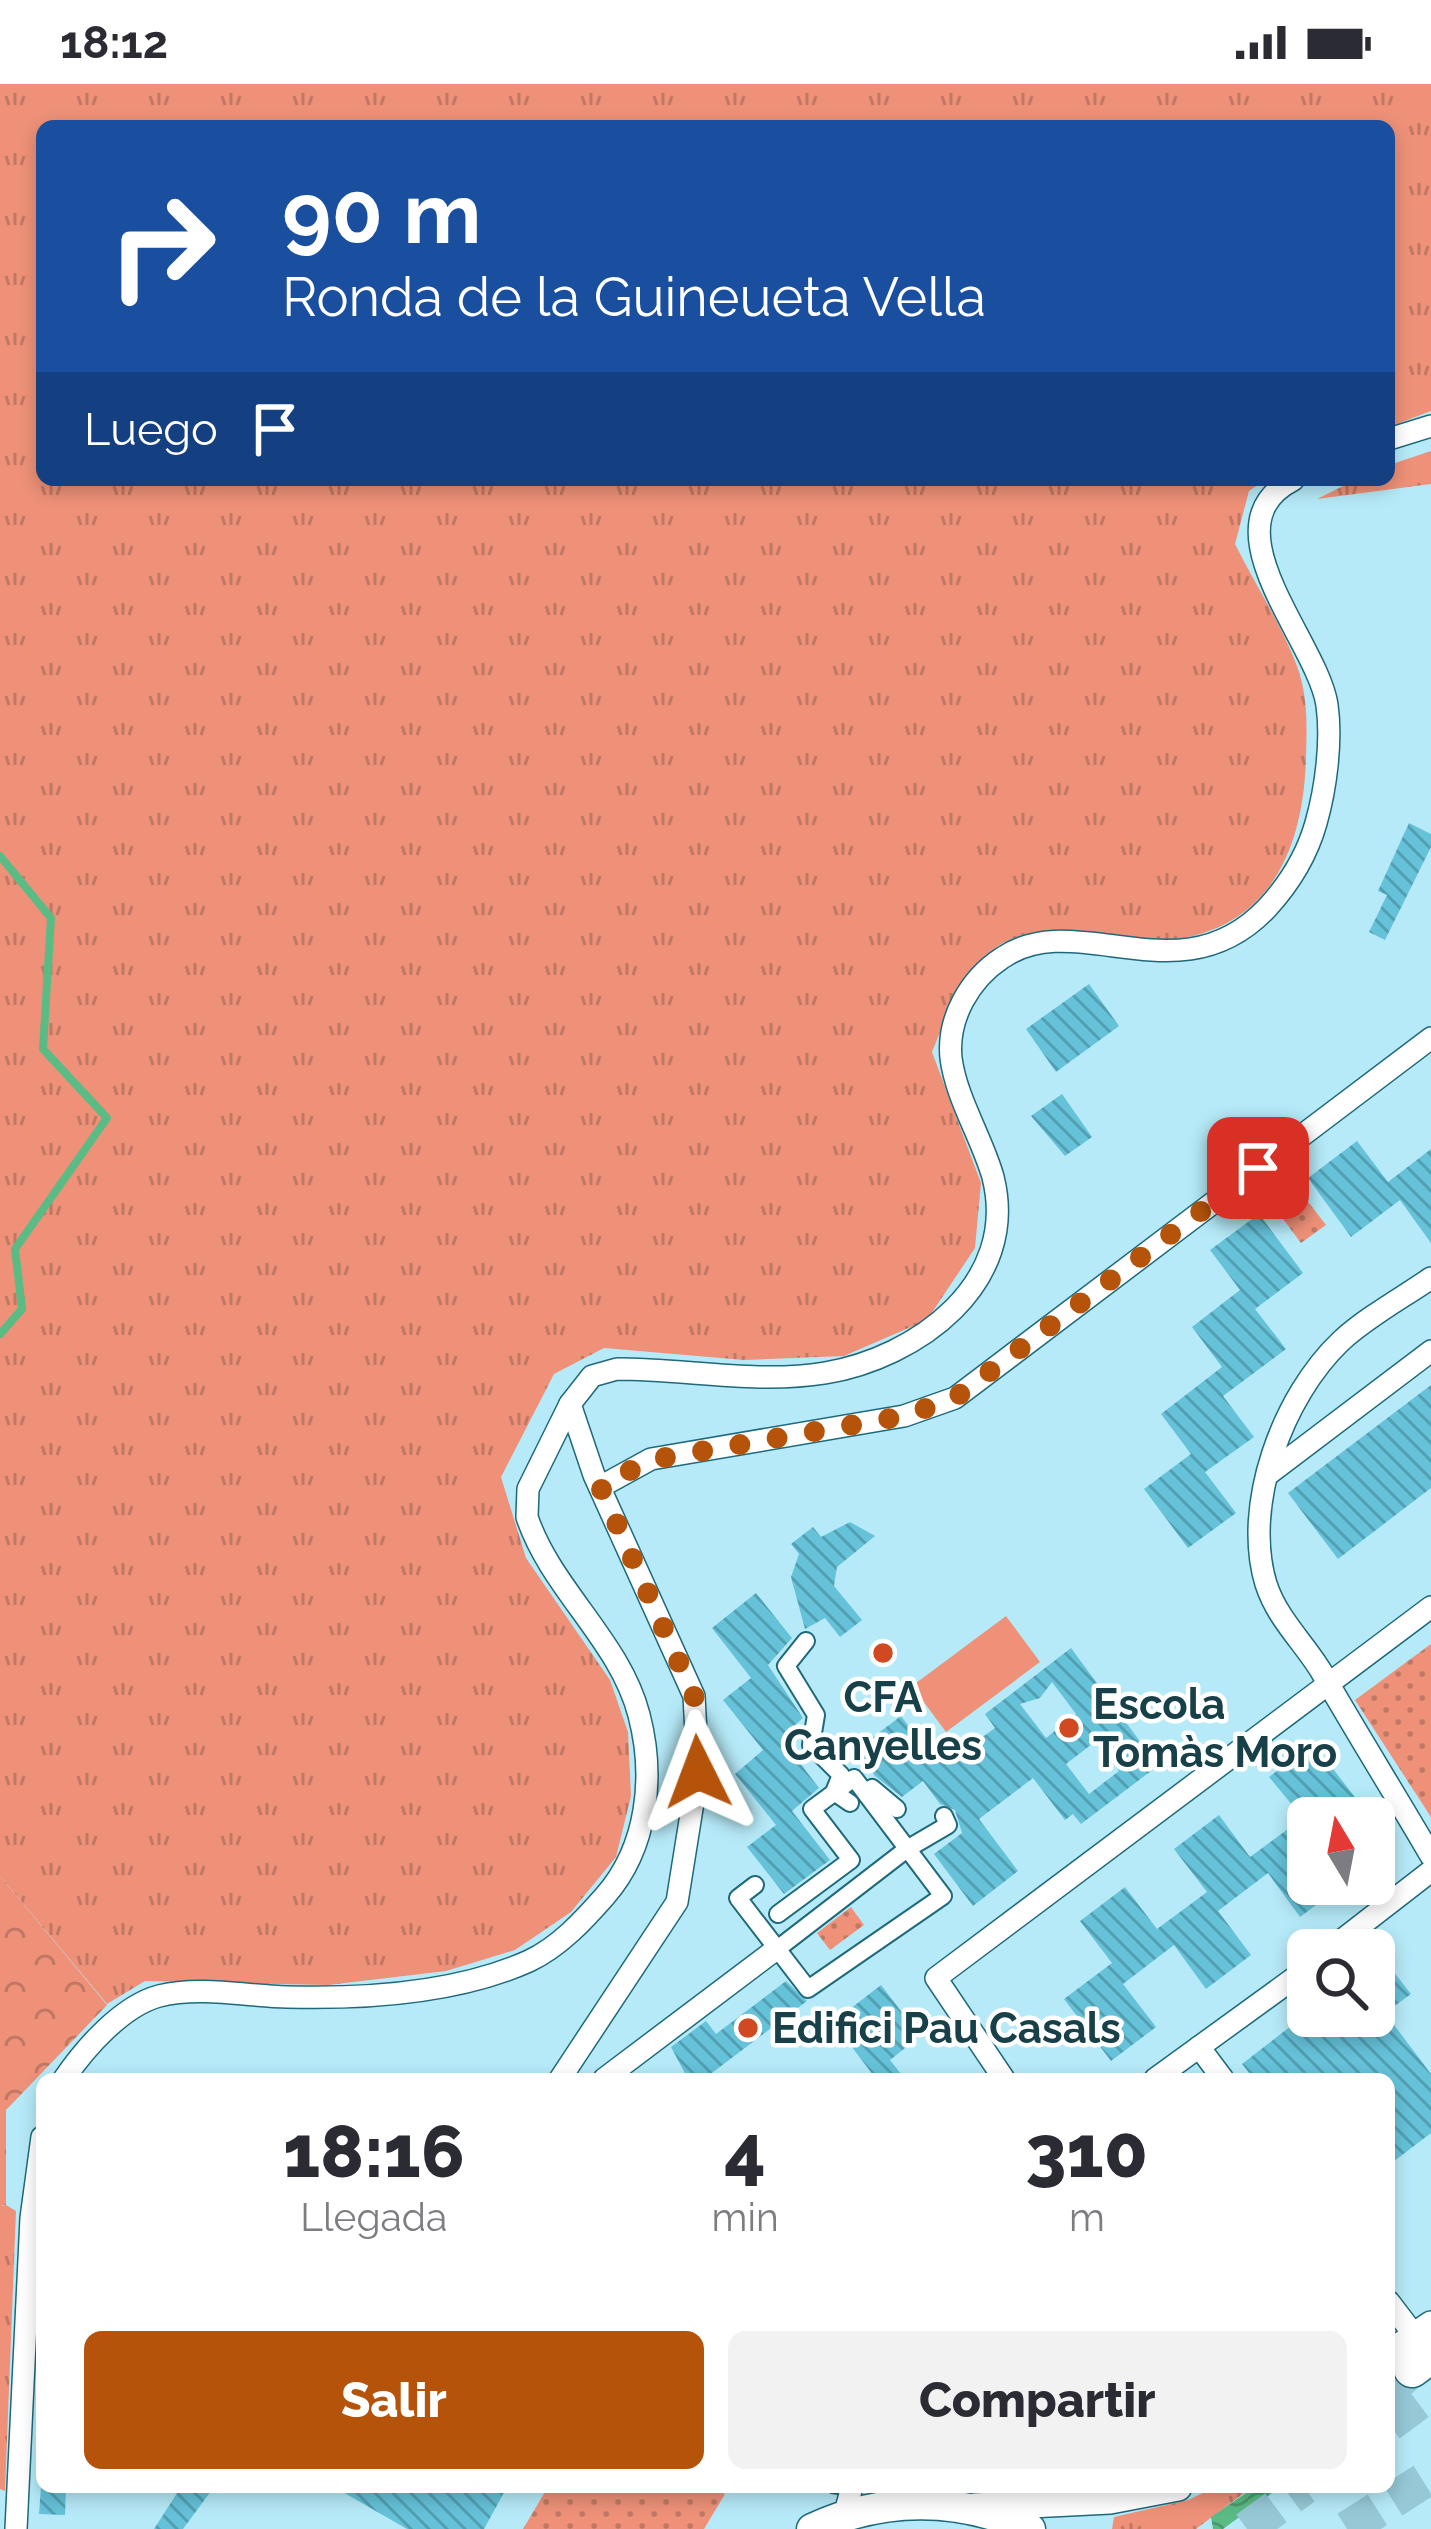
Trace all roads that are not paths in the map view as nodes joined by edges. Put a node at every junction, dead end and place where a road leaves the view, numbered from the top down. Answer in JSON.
{"nodes":[{"id":1,"x":1431,"y":426,"type":"edge"},
{"id":2,"x":1395,"y":437,"type":"edge"},
{"id":3,"x":1286,"y":486,"type":"edge"},
{"id":4,"x":1431,"y":1038,"type":"edge"},
{"id":5,"x":1431,"y":1278,"type":"edge"},
{"id":6,"x":1431,"y":1351,"type":"edge"},
{"id":7,"x":570,"y":1404,"type":"junction"},
{"id":8,"x":1270,"y":1472,"type":"junction"},
{"id":9,"x":600,"y":1486,"type":"junction"},
{"id":10,"x":1431,"y":1607,"type":"edge"},
{"id":11,"x":806,"y":1641,"type":"dead end"},
{"id":12,"x":1327,"y":1684,"type":"junction"},
{"id":13,"x":850,"y":1796,"type":"junction"},
{"id":14,"x":897,"y":1809,"type":"dead end"},
{"id":15,"x":944,"y":1816,"type":"dead end"},
{"id":16,"x":907,"y":1849,"type":"junction"},
{"id":17,"x":1431,"y":1856,"type":"edge"},
{"id":18,"x":1431,"y":1870,"type":"edge"},
{"id":19,"x":755,"y":1885,"type":"dead end"},
{"id":20,"x":778,"y":1914,"type":"dead end"},
{"id":21,"x":1356,"y":1929,"type":"edge"},
{"id":22,"x":774,"y":1951,"type":"junction"},
{"id":23,"x":1287,"y":1983,"type":"edge"},
{"id":24,"x":1199,"y":2047,"type":"junction"},
{"id":25,"x":70,"y":2073,"type":"edge"},
{"id":26,"x":564,"y":2073,"type":"edge"},
{"id":27,"x":612,"y":2073,"type":"edge"},
{"id":28,"x":1000,"y":2073,"type":"edge"},
{"id":29,"x":1163,"y":2073,"type":"edge"},
{"id":30,"x":1218,"y":2073,"type":"edge"},
{"id":31,"x":36,"y":2186,"type":"edge"},
{"id":32,"x":1395,"y":2312,"type":"edge"},
{"id":33,"x":1416,"y":2348,"type":"edge"},
{"id":34,"x":1079,"y":2494,"type":"edge"},
{"id":35,"x":845,"y":2495,"type":"edge"},
{"id":36,"x":947,"y":2499,"type":"edge"},
{"id":37,"x":16,"y":2524,"type":"edge"},
{"id":38,"x":812,"y":2529,"type":"edge"},
{"id":39,"x":1030,"y":2529,"type":"edge"}],
"edges":[{"from":1,"to":2,"type":"street"},
{"from":3,"to":7,"type":"street"},
{"from":4,"to":9,"type":"street"},
{"from":5,"to":8,"type":"street"},
{"from":6,"to":8,"type":"street"},
{"from":7,"to":9,"type":"street"},
{"from":7,"to":25,"type":"street"},
{"from":8,"to":12,"type":"street"},
{"from":9,"to":26,"type":"street"},
{"from":10,"to":12,"type":"street"},
{"from":11,"to":13,"type":"street"},
{"from":12,"to":17,"type":"street"},
{"from":12,"to":28,"type":"street"},
{"from":13,"to":14,"type":"street"},
{"from":13,"to":16,"type":"street"},
{"from":13,"to":20,"type":"street"},
{"from":15,"to":16,"type":"street"},
{"from":16,"to":22,"type":"street"},
{"from":16,"to":22,"type":"street"},
{"from":18,"to":21,"type":"street"},
{"from":19,"to":22,"type":"street"},
{"from":22,"to":27,"type":"street"},
{"from":23,"to":24,"type":"street"},
{"from":24,"to":29,"type":"street"},
{"from":24,"to":30,"type":"street"},
{"from":31,"to":37,"type":"street"},
{"from":32,"to":33,"type":"street"},
{"from":34,"to":36,"type":"street"},
{"from":35,"to":36,"type":"main road"},
{"from":35,"to":38,"type":"main road"},
{"from":36,"to":39,"type":"main road"}]}
